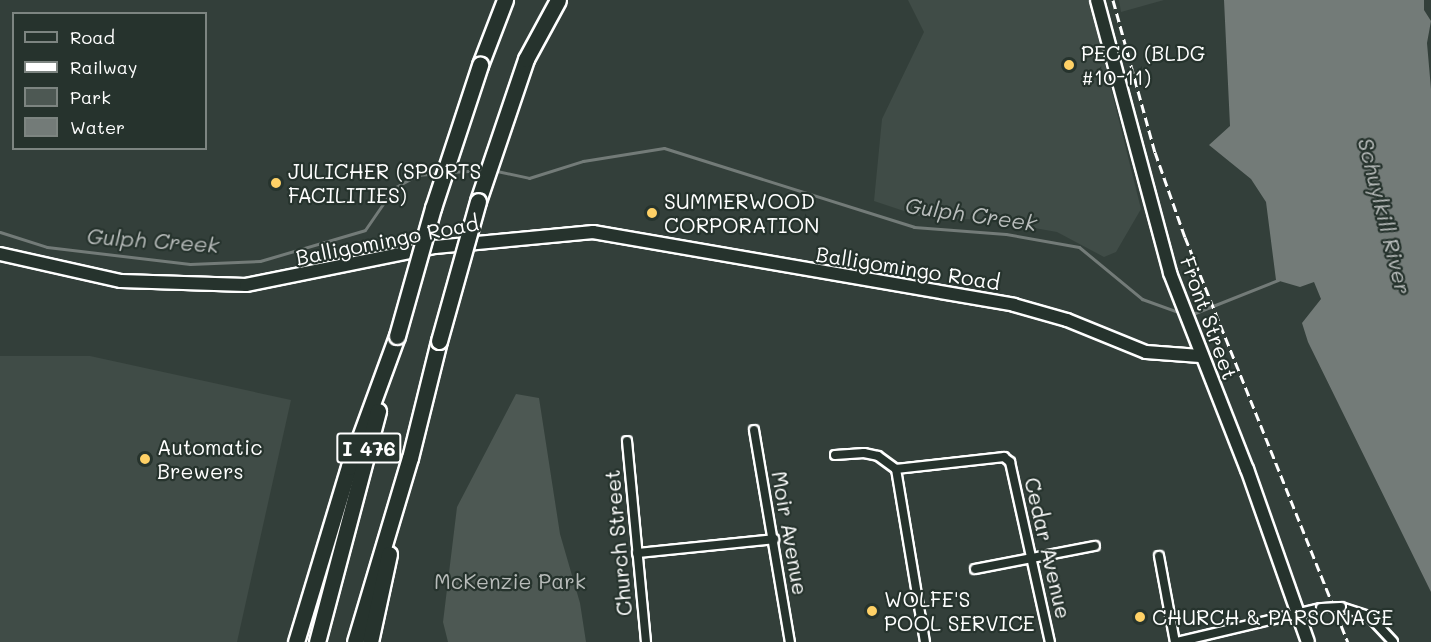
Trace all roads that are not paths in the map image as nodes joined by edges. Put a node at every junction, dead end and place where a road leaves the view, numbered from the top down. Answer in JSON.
{"nodes":[{"id":1,"x":505,"y":0,"type":"edge"},
{"id":2,"x":558,"y":0,"type":"edge"},
{"id":3,"x":1097,"y":0,"type":"edge"},
{"id":4,"x":0,"y":254,"type":"edge"},
{"id":5,"x":397,"y":336,"type":"junction"},
{"id":6,"x":1200,"y":356,"type":"junction"},
{"id":7,"x":754,"y":430,"type":"dead end"},
{"id":8,"x":627,"y":441,"type":"dead end"},
{"id":9,"x":835,"y":455,"type":"dead end"},
{"id":10,"x":410,"y":458,"type":"junction"},
{"id":11,"x":896,"y":469,"type":"junction"},
{"id":12,"x":774,"y":539,"type":"junction"},
{"id":13,"x":1095,"y":546,"type":"dead end"},
{"id":14,"x":637,"y":553,"type":"junction"},
{"id":15,"x":1159,"y":556,"type":"dead end"},
{"id":16,"x":1035,"y":559,"type":"junction"},
{"id":17,"x":975,"y":569,"type":"dead end"},
{"id":18,"x":1297,"y":615,"type":"junction"},
{"id":19,"x":296,"y":642,"type":"edge"},
{"id":20,"x":317,"y":642,"type":"edge"},
{"id":21,"x":355,"y":642,"type":"edge"},
{"id":22,"x":370,"y":642,"type":"edge"},
{"id":23,"x":646,"y":642,"type":"edge"},
{"id":24,"x":790,"y":642,"type":"edge"},
{"id":25,"x":925,"y":642,"type":"edge"},
{"id":26,"x":1050,"y":642,"type":"edge"},
{"id":27,"x":1176,"y":642,"type":"edge"},
{"id":28,"x":1308,"y":642,"type":"edge"},
{"id":29,"x":1392,"y":642,"type":"edge"}],
"edges":[{"from":1,"to":5,"type":"highway","number":"I 476","bridge":true},
{"from":2,"to":10,"type":"highway","number":"I 476","bridge":true},
{"from":3,"to":6,"type":"street","name":"Front Street"},
{"from":4,"to":6,"type":"street","name":"Balligomingo Road"},
{"from":5,"to":19,"type":"highway"},
{"from":5,"to":20,"type":"highway","number":"I 476"},
{"from":6,"to":18,"type":"street","name":"Front Street"},
{"from":7,"to":12,"type":"street","name":"Moir Avenue"},
{"from":8,"to":14,"type":"street","name":"Church Street"},
{"from":9,"to":11,"type":"street"},
{"from":10,"to":21,"type":"highway","number":"I 476"},
{"from":10,"to":22,"type":"highway"},
{"from":11,"to":16,"type":"street","name":"Cedar Avenue"},
{"from":11,"to":25,"type":"street"},
{"from":12,"to":14,"type":"street"},
{"from":12,"to":24,"type":"street","name":"Moir Avenue"},
{"from":13,"to":16,"type":"street"},
{"from":14,"to":23,"type":"street","name":"Church Street"},
{"from":15,"to":27,"type":"street"},
{"from":16,"to":17,"type":"street"},
{"from":16,"to":26,"type":"street","name":"Cedar Avenue"},
{"from":18,"to":27,"type":"street"},
{"from":18,"to":28,"type":"street","name":"Front Street"},
{"from":18,"to":29,"type":"street","bridge":true}]}
